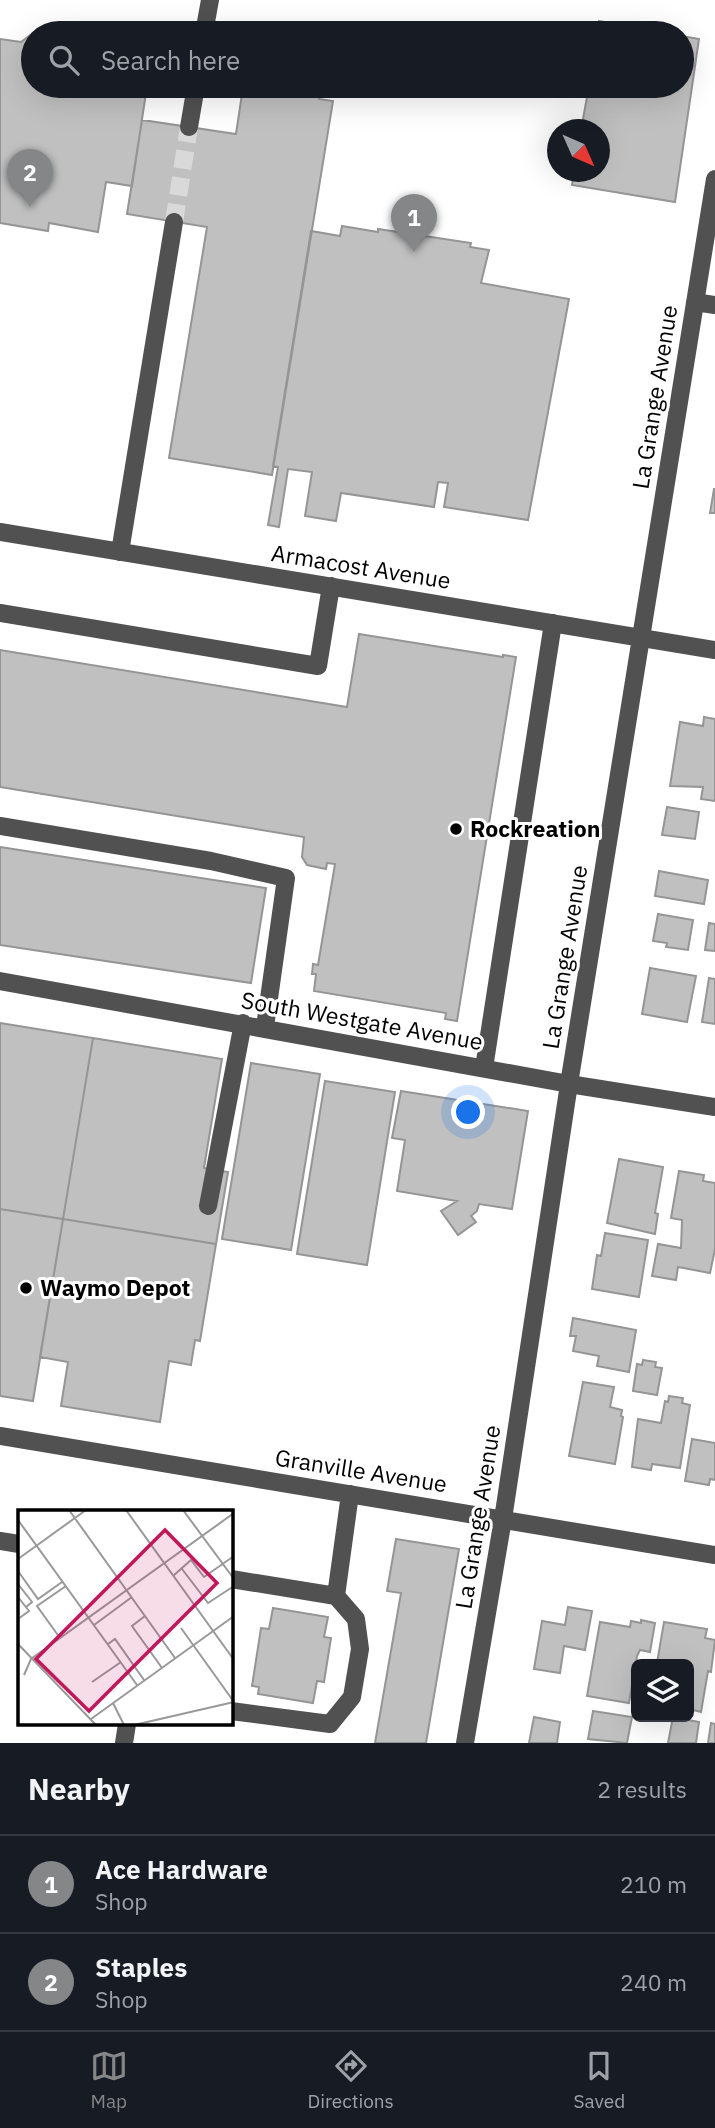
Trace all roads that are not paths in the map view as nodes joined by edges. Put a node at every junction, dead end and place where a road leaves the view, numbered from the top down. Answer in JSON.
{"nodes":[{"id":1,"x":210,"y":0,"type":"edge"},
{"id":2,"x":206,"y":21,"type":"edge"},
{"id":3,"x":194,"y":98,"type":"edge"},
{"id":4,"x":189,"y":127,"type":"tunnel mouth"},
{"id":5,"x":715,"y":179,"type":"edge"},
{"id":6,"x":174,"y":222,"type":"tunnel mouth"},
{"id":7,"x":695,"y":302,"type":"junction"},
{"id":8,"x":715,"y":305,"type":"edge"},
{"id":9,"x":0,"y":532,"type":"edge"},
{"id":10,"x":120,"y":552,"type":"junction"},
{"id":11,"x":331,"y":586,"type":"junction"},
{"id":12,"x":0,"y":613,"type":"edge"},
{"id":13,"x":553,"y":624,"type":"junction"},
{"id":14,"x":641,"y":638,"type":"junction"},
{"id":15,"x":715,"y":650,"type":"edge"},
{"id":16,"x":0,"y":826,"type":"edge"},
{"id":17,"x":0,"y":981,"type":"edge"},
{"id":18,"x":243,"y":1023,"type":"junction"},
{"id":19,"x":265,"y":1027,"type":"junction"},
{"id":20,"x":484,"y":1068,"type":"junction"},
{"id":21,"x":569,"y":1084,"type":"junction"},
{"id":22,"x":715,"y":1107,"type":"edge"},
{"id":23,"x":208,"y":1206,"type":"dead end"},
{"id":24,"x":0,"y":1436,"type":"edge"},
{"id":25,"x":350,"y":1494,"type":"junction"},
{"id":26,"x":503,"y":1520,"type":"junction"},
{"id":27,"x":0,"y":1541,"type":"edge"},
{"id":28,"x":18,"y":1544,"type":"edge"},
{"id":29,"x":715,"y":1555,"type":"edge"},
{"id":30,"x":233,"y":1579,"type":"edge"},
{"id":31,"x":336,"y":1596,"type":"junction"},
{"id":32,"x":233,"y":1711,"type":"edge"},
{"id":33,"x":466,"y":1743,"type":"edge"}],
"edges":[{"from":1,"to":2,"type":"street"},
{"from":3,"to":4,"type":"street"},
{"from":5,"to":7,"type":"street","name":"La Grange Avenue"},
{"from":6,"to":10,"type":"street"},
{"from":7,"to":8,"type":"street"},
{"from":7,"to":14,"type":"street","name":"La Grange Avenue"},
{"from":9,"to":10,"type":"street","name":"Armacost Avenue"},
{"from":10,"to":11,"type":"street","name":"Armacost Avenue"},
{"from":11,"to":12,"type":"street"},
{"from":11,"to":13,"type":"street","name":"Armacost Avenue"},
{"from":13,"to":14,"type":"street","name":"Armacost Avenue"},
{"from":13,"to":20,"type":"street"},
{"from":14,"to":15,"type":"street","name":"Armacost Avenue"},
{"from":14,"to":21,"type":"street","name":"La Grange Avenue"},
{"from":16,"to":19,"type":"street"},
{"from":17,"to":18,"type":"street","name":"South Westgate Avenue"},
{"from":18,"to":19,"type":"street","name":"South Westgate Avenue"},
{"from":18,"to":23,"type":"street"},
{"from":19,"to":20,"type":"street","name":"South Westgate Avenue"},
{"from":20,"to":21,"type":"street","name":"South Westgate Avenue"},
{"from":21,"to":22,"type":"street","name":"South Westgate Avenue"},
{"from":21,"to":26,"type":"street","name":"La Grange Avenue"},
{"from":24,"to":25,"type":"street","name":"Granville Avenue"},
{"from":25,"to":26,"type":"street","name":"Granville Avenue"},
{"from":25,"to":31,"type":"street"},
{"from":26,"to":29,"type":"street","name":"Granville Avenue"},
{"from":26,"to":33,"type":"street","name":"La Grange Avenue"},
{"from":27,"to":28,"type":"street"},
{"from":30,"to":31,"type":"street"},
{"from":31,"to":32,"type":"street"}]}
